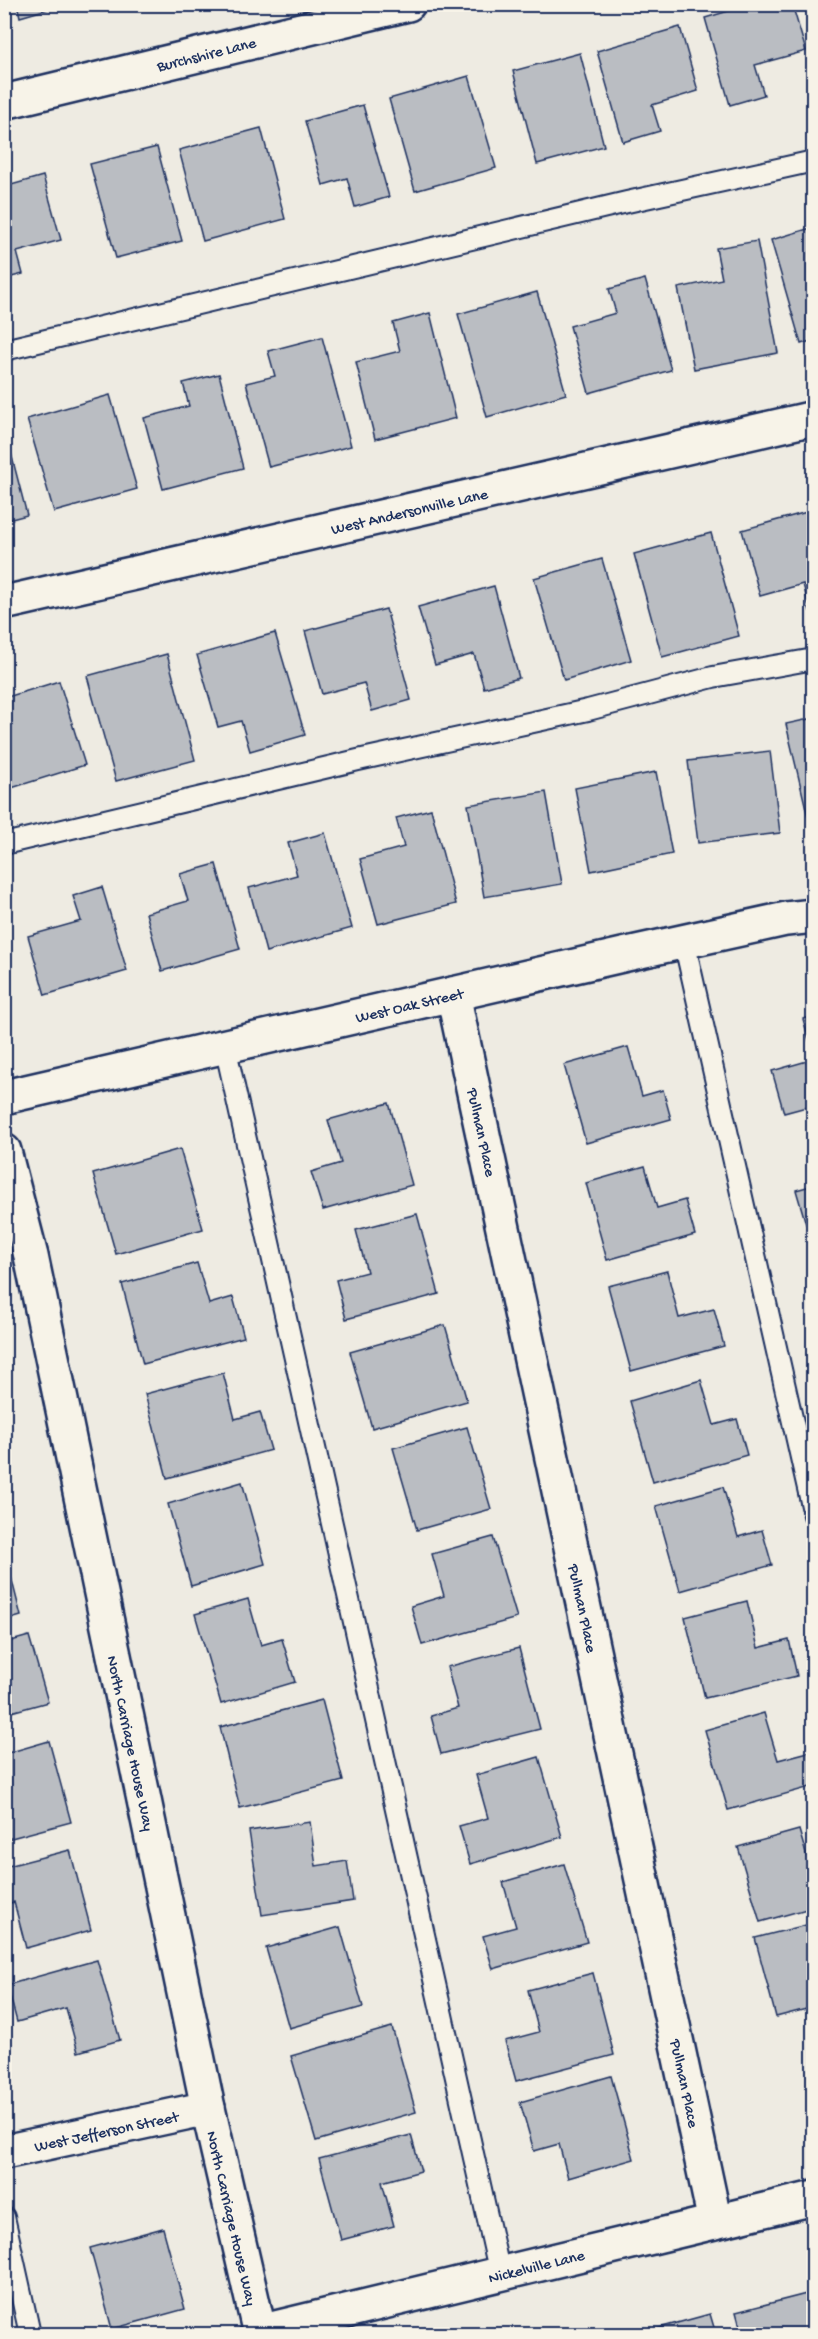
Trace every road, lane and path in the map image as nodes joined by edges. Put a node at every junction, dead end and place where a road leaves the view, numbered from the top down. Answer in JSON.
{"nodes":[{"id":1,"x":408,"y":4,"type":"edge"},
{"id":2,"x":6,"y":96,"type":"edge"},
{"id":3,"x":813,"y":161,"type":"edge"},
{"id":4,"x":4,"y":350,"type":"edge"},
{"id":5,"x":813,"y":418,"type":"edge"},
{"id":6,"x":4,"y":603,"type":"edge"},
{"id":7,"x":813,"y":658,"type":"edge"},
{"id":8,"x":4,"y":844,"type":"edge"},
{"id":9,"x":813,"y":916,"type":"edge"},
{"id":10,"x":684,"y":941,"type":"junction"},
{"id":11,"x":453,"y":994,"type":"junction"},
{"id":12,"x":225,"y":1047,"type":"junction"},
{"id":13,"x":4,"y":1097,"type":"edge"},
{"id":14,"x":4,"y":1151,"type":"edge"},
{"id":15,"x":813,"y":1515,"type":"edge"},
{"id":16,"x":208,"y":2108,"type":"junction"},
{"id":17,"x":4,"y":2152,"type":"edge"},
{"id":18,"x":813,"y":2199,"type":"edge"},
{"id":19,"x":4,"y":2217,"type":"edge"},
{"id":20,"x":716,"y":2222,"type":"junction"},
{"id":21,"x":501,"y":2274,"type":"junction"},
{"id":22,"x":259,"y":2333,"type":"edge"},
{"id":23,"x":30,"y":2334,"type":"edge"}],
"edges":[{"from":1,"to":2,"type":"street","name":"Burchshire Lane"},
{"from":3,"to":4,"type":"lane"},
{"from":5,"to":6,"type":"street","name":"West Andersonville Lane"},
{"from":7,"to":8,"type":"lane"},
{"from":9,"to":10,"type":"street","name":"West Oak Street"},
{"from":10,"to":11,"type":"street","name":"West Oak Street"},
{"from":10,"to":15,"type":"lane"},
{"from":11,"to":12,"type":"street","name":"West Oak Street"},
{"from":11,"to":20,"type":"street","name":"Pullman Place"},
{"from":12,"to":13,"type":"street","name":"West Oak Street"},
{"from":12,"to":21,"type":"lane"},
{"from":14,"to":16,"type":"street","name":"North Carriage House Way"},
{"from":16,"to":17,"type":"street","name":"West Jefferson Street"},
{"from":16,"to":22,"type":"street","name":"North Carriage House Way"},
{"from":18,"to":20,"type":"street","name":"Nickelville Lane"},
{"from":19,"to":23,"type":"lane"},
{"from":20,"to":21,"type":"street","name":"Nickelville Lane"},
{"from":21,"to":22,"type":"street","name":"Nickelville Lane"}]}
